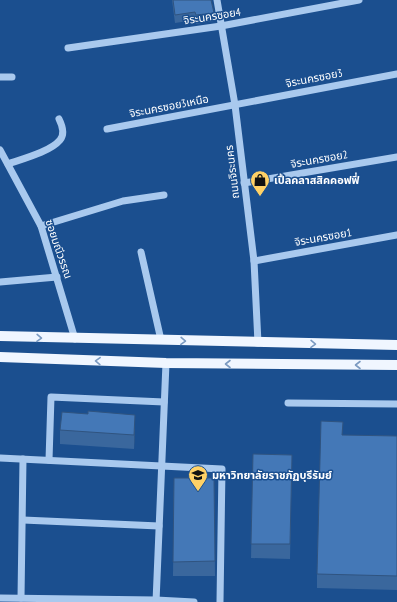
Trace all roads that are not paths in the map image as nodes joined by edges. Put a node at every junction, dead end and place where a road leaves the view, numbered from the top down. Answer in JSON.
{"nodes":[{"id":1,"x":217,"y":0,"type":"edge"},
{"id":2,"x":359,"y":0,"type":"edge"},
{"id":3,"x":222,"y":26,"type":"junction"},
{"id":4,"x":68,"y":48,"type":"dead end"},
{"id":5,"x":397,"y":74,"type":"edge"},
{"id":6,"x":0,"y":77,"type":"edge"},
{"id":7,"x":12,"y":77,"type":"dead end"},
{"id":8,"x":235,"y":104,"type":"junction"},
{"id":9,"x":59,"y":119,"type":"dead end"},
{"id":10,"x":107,"y":128,"type":"dead end"},
{"id":11,"x":0,"y":150,"type":"edge"},
{"id":12,"x":397,"y":157,"type":"edge"},
{"id":13,"x":8,"y":164,"type":"junction"},
{"id":14,"x":244,"y":183,"type":"junction"},
{"id":15,"x":164,"y":195,"type":"dead end"},
{"id":16,"x":41,"y":226,"type":"junction"},
{"id":17,"x":397,"y":235,"type":"edge"},
{"id":18,"x":141,"y":252,"type":"dead end"},
{"id":19,"x":254,"y":261,"type":"junction"},
{"id":20,"x":57,"y":277,"type":"junction"},
{"id":21,"x":0,"y":282,"type":"edge"},
{"id":22,"x":0,"y":336,"type":"edge"},
{"id":23,"x":75,"y":339,"type":"junction"},
{"id":24,"x":161,"y":340,"type":"junction"},
{"id":25,"x":258,"y":343,"type":"junction"},
{"id":26,"x":397,"y":345,"type":"edge"},
{"id":27,"x":0,"y":357,"type":"edge"},
{"id":28,"x":166,"y":363,"type":"junction"},
{"id":29,"x":397,"y":365,"type":"edge"},
{"id":30,"x":164,"y":402,"type":"junction"},
{"id":31,"x":288,"y":403,"type":"dead end"},
{"id":32,"x":397,"y":404,"type":"edge"},
{"id":33,"x":0,"y":458,"type":"edge"},
{"id":34,"x":23,"y":459,"type":"junction"},
{"id":35,"x":49,"y":460,"type":"junction"},
{"id":36,"x":162,"y":466,"type":"junction"},
{"id":37,"x":23,"y":520,"type":"junction"},
{"id":38,"x":159,"y":526,"type":"junction"},
{"id":39,"x":0,"y":598,"type":"edge"},
{"id":40,"x":21,"y":598,"type":"junction"},
{"id":41,"x":156,"y":601,"type":"edge"},
{"id":42,"x":194,"y":602,"type":"edge"},
{"id":43,"x":220,"y":602,"type":"edge"}],
"edges":[{"from":1,"to":3,"type":"street","name":"ถนนจิระนคร"},
{"from":2,"to":3,"type":"street","name":"จิระนครซอย4"},
{"from":3,"to":4,"type":"street","name":"จิระนครซอย4"},
{"from":3,"to":8,"type":"street","name":"ถนนจิระนคร"},
{"from":5,"to":8,"type":"street","name":"จิระนครซอย3"},
{"from":6,"to":7,"type":"street"},
{"from":8,"to":10,"type":"street","name":"จิระนครซอย3เหนือ"},
{"from":8,"to":14,"type":"street","name":"ถนนจิระนคร"},
{"from":9,"to":13,"type":"street"},
{"from":11,"to":13,"type":"street","name":"ซอยมณีวรรณ"},
{"from":12,"to":14,"type":"street","name":"จิระนครซอย2"},
{"from":13,"to":16,"type":"street","name":"ซอยมณีวรรณ"},
{"from":14,"to":19,"type":"street","name":"ถนนจิระนคร"},
{"from":15,"to":16,"type":"street"},
{"from":16,"to":20,"type":"street","name":"ซอยมณีวรรณ"},
{"from":17,"to":19,"type":"street","name":"จิระนครซอย1"},
{"from":18,"to":24,"type":"street"},
{"from":19,"to":25,"type":"street","name":"ถนนจิระนคร"},
{"from":20,"to":21,"type":"street"},
{"from":20,"to":23,"type":"street","name":"ซอยมณีวรรณ"},
{"from":22,"to":23,"type":"main road","one_way":true},
{"from":23,"to":24,"type":"main road"},
{"from":24,"to":25,"type":"main road","one_way":true},
{"from":25,"to":26,"type":"main road","one_way":true},
{"from":28,"to":27,"type":"main road","one_way":true},
{"from":29,"to":28,"type":"main road","one_way":true},
{"from":28,"to":30,"type":"street"},
{"from":30,"to":35,"type":"street"},
{"from":30,"to":36,"type":"street"},
{"from":31,"to":32,"type":"street"},
{"from":33,"to":34,"type":"street"},
{"from":34,"to":35,"type":"street"},
{"from":34,"to":37,"type":"street"},
{"from":35,"to":36,"type":"street"},
{"from":36,"to":38,"type":"street"},
{"from":36,"to":43,"type":"street"},
{"from":37,"to":38,"type":"street"},
{"from":37,"to":40,"type":"street"},
{"from":38,"to":41,"type":"street"},
{"from":39,"to":40,"type":"street"},
{"from":40,"to":41,"type":"street"},
{"from":41,"to":42,"type":"street"}]}
